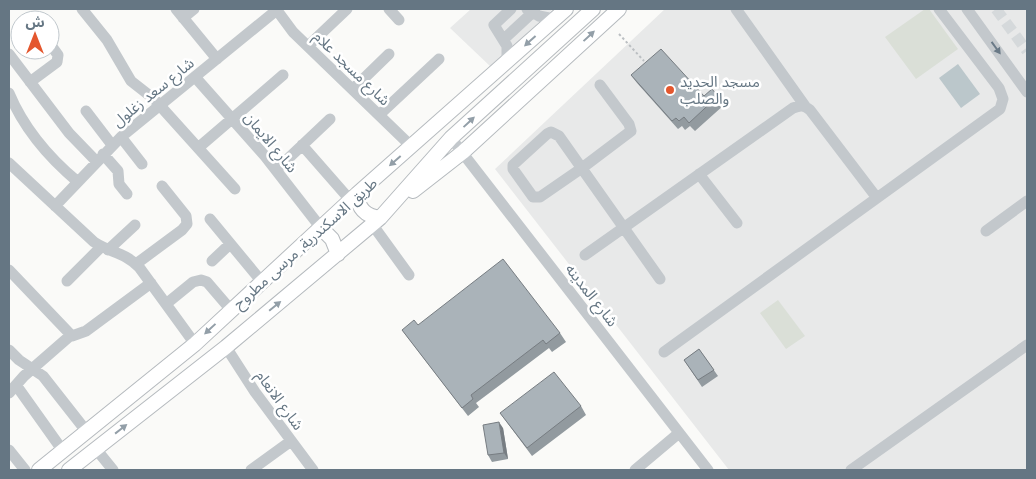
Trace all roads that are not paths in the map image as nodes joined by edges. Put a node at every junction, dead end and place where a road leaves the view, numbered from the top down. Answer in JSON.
{"nodes":[{"id":1,"x":82,"y":9,"type":"edge"},
{"id":2,"x":176,"y":9,"type":"edge"},
{"id":3,"x":194,"y":9,"type":"edge"},
{"id":4,"x":277,"y":9,"type":"edge"},
{"id":5,"x":347,"y":9,"type":"edge"},
{"id":6,"x":389,"y":9,"type":"edge"},
{"id":7,"x":511,"y":9,"type":"edge"},
{"id":8,"x":566,"y":9,"type":"edge"},
{"id":9,"x":591,"y":9,"type":"edge"},
{"id":10,"x":619,"y":9,"type":"edge"},
{"id":11,"x":736,"y":9,"type":"edge"},
{"id":12,"x":939,"y":9,"type":"edge"},
{"id":13,"x":967,"y":9,"type":"edge"},
{"id":14,"x":530,"y":11,"type":"edge"},
{"id":15,"x":183,"y":18,"type":"junction"},
{"id":16,"x":554,"y":19,"type":"junction"},
{"id":17,"x":399,"y":20,"type":"dead end"},
{"id":18,"x":504,"y":38,"type":"junction"},
{"id":19,"x":308,"y":46,"type":"junction"},
{"id":20,"x":9,"y":54,"type":"edge"},
{"id":21,"x":389,"y":54,"type":"dead end"},
{"id":22,"x":439,"y":58,"type":"dead end"},
{"id":23,"x":217,"y":59,"type":"junction"},
{"id":24,"x":57,"y":60,"type":"edge"},
{"id":25,"x":507,"y":62,"type":"junction"},
{"id":26,"x":284,"y":75,"type":"dead end"},
{"id":27,"x":195,"y":77,"type":"junction"},
{"id":28,"x":30,"y":82,"type":"junction"},
{"id":29,"x":600,"y":85,"type":"dead end"},
{"id":30,"x":352,"y":89,"type":"junction"},
{"id":31,"x":1027,"y":92,"type":"edge"},
{"id":32,"x":9,"y":93,"type":"edge"},
{"id":33,"x":160,"y":106,"type":"junction"},
{"id":34,"x":805,"y":106,"type":"junction"},
{"id":35,"x":86,"y":111,"type":"dead end"},
{"id":36,"x":379,"y":115,"type":"junction"},
{"id":37,"x":232,"y":119,"type":"junction"},
{"id":38,"x":330,"y":119,"type":"dead end"},
{"id":39,"x":451,"y":138,"type":"junction"},
{"id":40,"x":117,"y":141,"type":"junction"},
{"id":41,"x":302,"y":146,"type":"junction"},
{"id":42,"x":412,"y":147,"type":"junction"},
{"id":43,"x":198,"y":148,"type":"junction"},
{"id":44,"x":463,"y":152,"type":"junction"},
{"id":45,"x":100,"y":158,"type":"junction"},
{"id":46,"x":9,"y":163,"type":"edge"},
{"id":47,"x":142,"y":164,"type":"dead end"},
{"id":48,"x":582,"y":168,"type":"junction"},
{"id":49,"x":276,"y":170,"type":"junction"},
{"id":50,"x":699,"y":174,"type":"junction"},
{"id":51,"x":78,"y":182,"type":"junction"},
{"id":52,"x":162,"y":186,"type":"dead end"},
{"id":53,"x":235,"y":189,"type":"dead end"},
{"id":54,"x":127,"y":194,"type":"dead end"},
{"id":55,"x":354,"y":198,"type":"junction"},
{"id":56,"x":877,"y":198,"type":"junction"},
{"id":57,"x":1027,"y":201,"type":"edge"},
{"id":58,"x":393,"y":204,"type":"junction"},
{"id":59,"x":55,"y":206,"type":"junction"},
{"id":60,"x":210,"y":219,"type":"dead end"},
{"id":61,"x":376,"y":221,"type":"junction"},
{"id":62,"x":737,"y":223,"type":"dead end"},
{"id":63,"x":135,"y":225,"type":"dead end"},
{"id":64,"x":624,"y":227,"type":"junction"},
{"id":65,"x":321,"y":228,"type":"junction"},
{"id":66,"x":986,"y":231,"type":"dead end"},
{"id":67,"x":230,"y":244,"type":"junction"},
{"id":68,"x":105,"y":248,"type":"junction"},
{"id":69,"x":338,"y":254,"type":"junction"},
{"id":70,"x":585,"y":255,"type":"dead end"},
{"id":71,"x":212,"y":261,"type":"dead end"},
{"id":72,"x":136,"y":264,"type":"junction"},
{"id":73,"x":9,"y":270,"type":"edge"},
{"id":74,"x":409,"y":275,"type":"dead end"},
{"id":75,"x":660,"y":279,"type":"dead end"},
{"id":76,"x":67,"y":280,"type":"dead end"},
{"id":77,"x":262,"y":282,"type":"junction"},
{"id":78,"x":151,"y":283,"type":"junction"},
{"id":79,"x":166,"y":304,"type":"junction"},
{"id":80,"x":231,"y":310,"type":"junction"},
{"id":81,"x":70,"y":335,"type":"junction"},
{"id":82,"x":195,"y":344,"type":"junction"},
{"id":83,"x":1027,"y":345,"type":"edge"},
{"id":84,"x":226,"y":346,"type":"junction"},
{"id":85,"x":9,"y":350,"type":"edge"},
{"id":86,"x":664,"y":352,"type":"dead end"},
{"id":87,"x":33,"y":368,"type":"junction"},
{"id":88,"x":12,"y":389,"type":"edge"},
{"id":89,"x":87,"y":432,"type":"junction"},
{"id":90,"x":679,"y":433,"type":"junction"},
{"id":91,"x":291,"y":441,"type":"junction"},
{"id":92,"x":96,"y":449,"type":"junction"},
{"id":93,"x":9,"y":450,"type":"edge"},
{"id":94,"x":63,"y":451,"type":"junction"},
{"id":95,"x":25,"y":470,"type":"edge"},
{"id":96,"x":39,"y":470,"type":"edge"},
{"id":97,"x":69,"y":470,"type":"edge"},
{"id":98,"x":112,"y":470,"type":"edge"},
{"id":99,"x":251,"y":470,"type":"edge"},
{"id":100,"x":312,"y":470,"type":"edge"},
{"id":101,"x":635,"y":470,"type":"edge"},
{"id":102,"x":708,"y":470,"type":"edge"},
{"id":103,"x":851,"y":470,"type":"edge"}],
"edges":[{"from":1,"to":33,"type":"street"},
{"from":2,"to":15,"type":"street"},
{"from":3,"to":15,"type":"street"},
{"from":4,"to":19,"type":"street","name":"شارع مسجد علام"},
{"from":4,"to":23,"type":"street","name":"شارع سعد زغلول"},
{"from":5,"to":19,"type":"street"},
{"from":6,"to":17,"type":"street"},
{"from":7,"to":18,"type":"street"},
{"from":8,"to":16,"type":"main road","name":"طريق الاسكندرية, مرسى مطروح"},
{"from":39,"to":9,"type":"main road","name":"طريق الاسكندرية, مرسى مطروح","one_way":true},
{"from":44,"to":10,"type":"main road","one_way":true},
{"from":11,"to":34,"type":"street"},
{"from":12,"to":56,"type":"street"},
{"from":13,"to":31,"type":"street","one_way":true},
{"from":14,"to":16,"type":"street"},
{"from":14,"to":18,"type":"street"},
{"from":15,"to":23,"type":"street"},
{"from":16,"to":25,"type":"main road","name":"طريق الاسكندرية, مرسى مطروح","one_way":true},
{"from":18,"to":25,"type":"street"},
{"from":19,"to":30,"type":"street","name":"شارع مسجد علام"},
{"from":20,"to":28,"type":"street"},
{"from":21,"to":30,"type":"street"},
{"from":22,"to":36,"type":"street"},
{"from":23,"to":27,"type":"street","name":"شارع سعد زغلول"},
{"from":24,"to":28,"type":"street"},
{"from":25,"to":42,"type":"main road","name":"طريق الاسكندرية, مرسى مطروح"},
{"from":26,"to":37,"type":"street"},
{"from":27,"to":33,"type":"street","name":"شارع سعد زغلول"},
{"from":27,"to":37,"type":"street","name":"شارع الايمان"},
{"from":28,"to":45,"type":"street"},
{"from":29,"to":48,"type":"street"},
{"from":30,"to":36,"type":"street","name":"شارع مسجد علام"},
{"from":32,"to":51,"type":"street"},
{"from":33,"to":40,"type":"street","name":"شارع سعد زغلول"},
{"from":33,"to":43,"type":"street"},
{"from":34,"to":50,"type":"street"},
{"from":34,"to":56,"type":"street"},
{"from":35,"to":40,"type":"street"},
{"from":36,"to":42,"type":"street","name":"شارع مسجد علام"},
{"from":37,"to":43,"type":"street"},
{"from":37,"to":49,"type":"street","name":"شارع الايمان"},
{"from":38,"to":41,"type":"street"},
{"from":39,"to":44,"type":"street","name":"شارع المدينه"},
{"from":39,"to":58,"type":"main road","name":"طريق الاسكندرية, مرسى مطروح"},
{"from":40,"to":45,"type":"street","name":"شارع سعد زغلول"},
{"from":40,"to":47,"type":"street"},
{"from":41,"to":49,"type":"street"},
{"from":41,"to":55,"type":"street"},
{"from":42,"to":55,"type":"main road","name":"طريق الاسكندرية, مرسى مطروح","one_way":true},
{"from":43,"to":53,"type":"street"},
{"from":44,"to":58,"type":"main road"},
{"from":44,"to":90,"type":"street","name":"شارع المدينه"},
{"from":45,"to":51,"type":"street","name":"شارع سعد زغلول"},
{"from":45,"to":54,"type":"street"},
{"from":46,"to":59,"type":"street"},
{"from":48,"to":48,"type":"street"},
{"from":48,"to":64,"type":"street"},
{"from":49,"to":65,"type":"street","name":"شارع الايمان"},
{"from":50,"to":62,"type":"street"},
{"from":50,"to":64,"type":"street"},
{"from":51,"to":59,"type":"street","name":"شارع سعد زغلول"},
{"from":52,"to":72,"type":"street"},
{"from":55,"to":61,"type":"main road"},
{"from":55,"to":65,"type":"main road","name":"طريق الاسكندرية, مرسى مطروح"},
{"from":56,"to":86,"type":"street"},
{"from":57,"to":66,"type":"street"},
{"from":58,"to":61,"type":"main road","name":"طريق الاسكندرية, مرسى مطروح"},
{"from":59,"to":68,"type":"street"},
{"from":60,"to":67,"type":"street"},
{"from":61,"to":69,"type":"main road","name":"طريق الاسكندرية, مرسى مطروح"},
{"from":61,"to":74,"type":"street"},
{"from":63,"to":68,"type":"street"},
{"from":64,"to":70,"type":"street"},
{"from":64,"to":75,"type":"street"},
{"from":65,"to":69,"type":"main road"},
{"from":65,"to":77,"type":"main road","name":"طريق الاسكندرية, مرسى مطروح"},
{"from":67,"to":71,"type":"street"},
{"from":67,"to":77,"type":"street"},
{"from":68,"to":72,"type":"street"},
{"from":68,"to":76,"type":"street"},
{"from":84,"to":69,"type":"main road","name":"طريق الاسكندرية, مرسى مطروح","one_way":true},
{"from":72,"to":78,"type":"street"},
{"from":73,"to":81,"type":"street"},
{"from":77,"to":80,"type":"main road","name":"طريق الاسكندرية, مرسى مطروح"},
{"from":78,"to":79,"type":"street"},
{"from":78,"to":81,"type":"street"},
{"from":79,"to":80,"type":"street"},
{"from":79,"to":82,"type":"street"},
{"from":80,"to":82,"type":"main road","name":"طريق الاسكندرية, مرسى مطروح","one_way":true},
{"from":81,"to":87,"type":"street"},
{"from":82,"to":89,"type":"main road","name":"طريق الاسكندرية, مرسى مطروح"},
{"from":83,"to":103,"type":"street"},
{"from":84,"to":91,"type":"street","name":"شارع الانعام"},
{"from":92,"to":84,"type":"main road","name":"طريق الاسكندرية, مرسى مطروح","one_way":true},
{"from":85,"to":87,"type":"street"},
{"from":87,"to":88,"type":"street"},
{"from":87,"to":89,"type":"street"},
{"from":88,"to":94,"type":"street"},
{"from":89,"to":94,"type":"main road","name":"طريق الاسكندرية, مرسى مطروح"},
{"from":90,"to":101,"type":"street"},
{"from":90,"to":102,"type":"street","name":"شارع المدينه"},
{"from":91,"to":99,"type":"street"},
{"from":91,"to":100,"type":"street","name":"شارع الانعام"},
{"from":92,"to":97,"type":"main road","name":"طريق الاسكندرية, مرسى مطروح"},
{"from":92,"to":98,"type":"street"},
{"from":93,"to":95,"type":"street"},
{"from":94,"to":96,"type":"main road","name":"طريق الاسكندرية, مرسى مطروح"}]}
